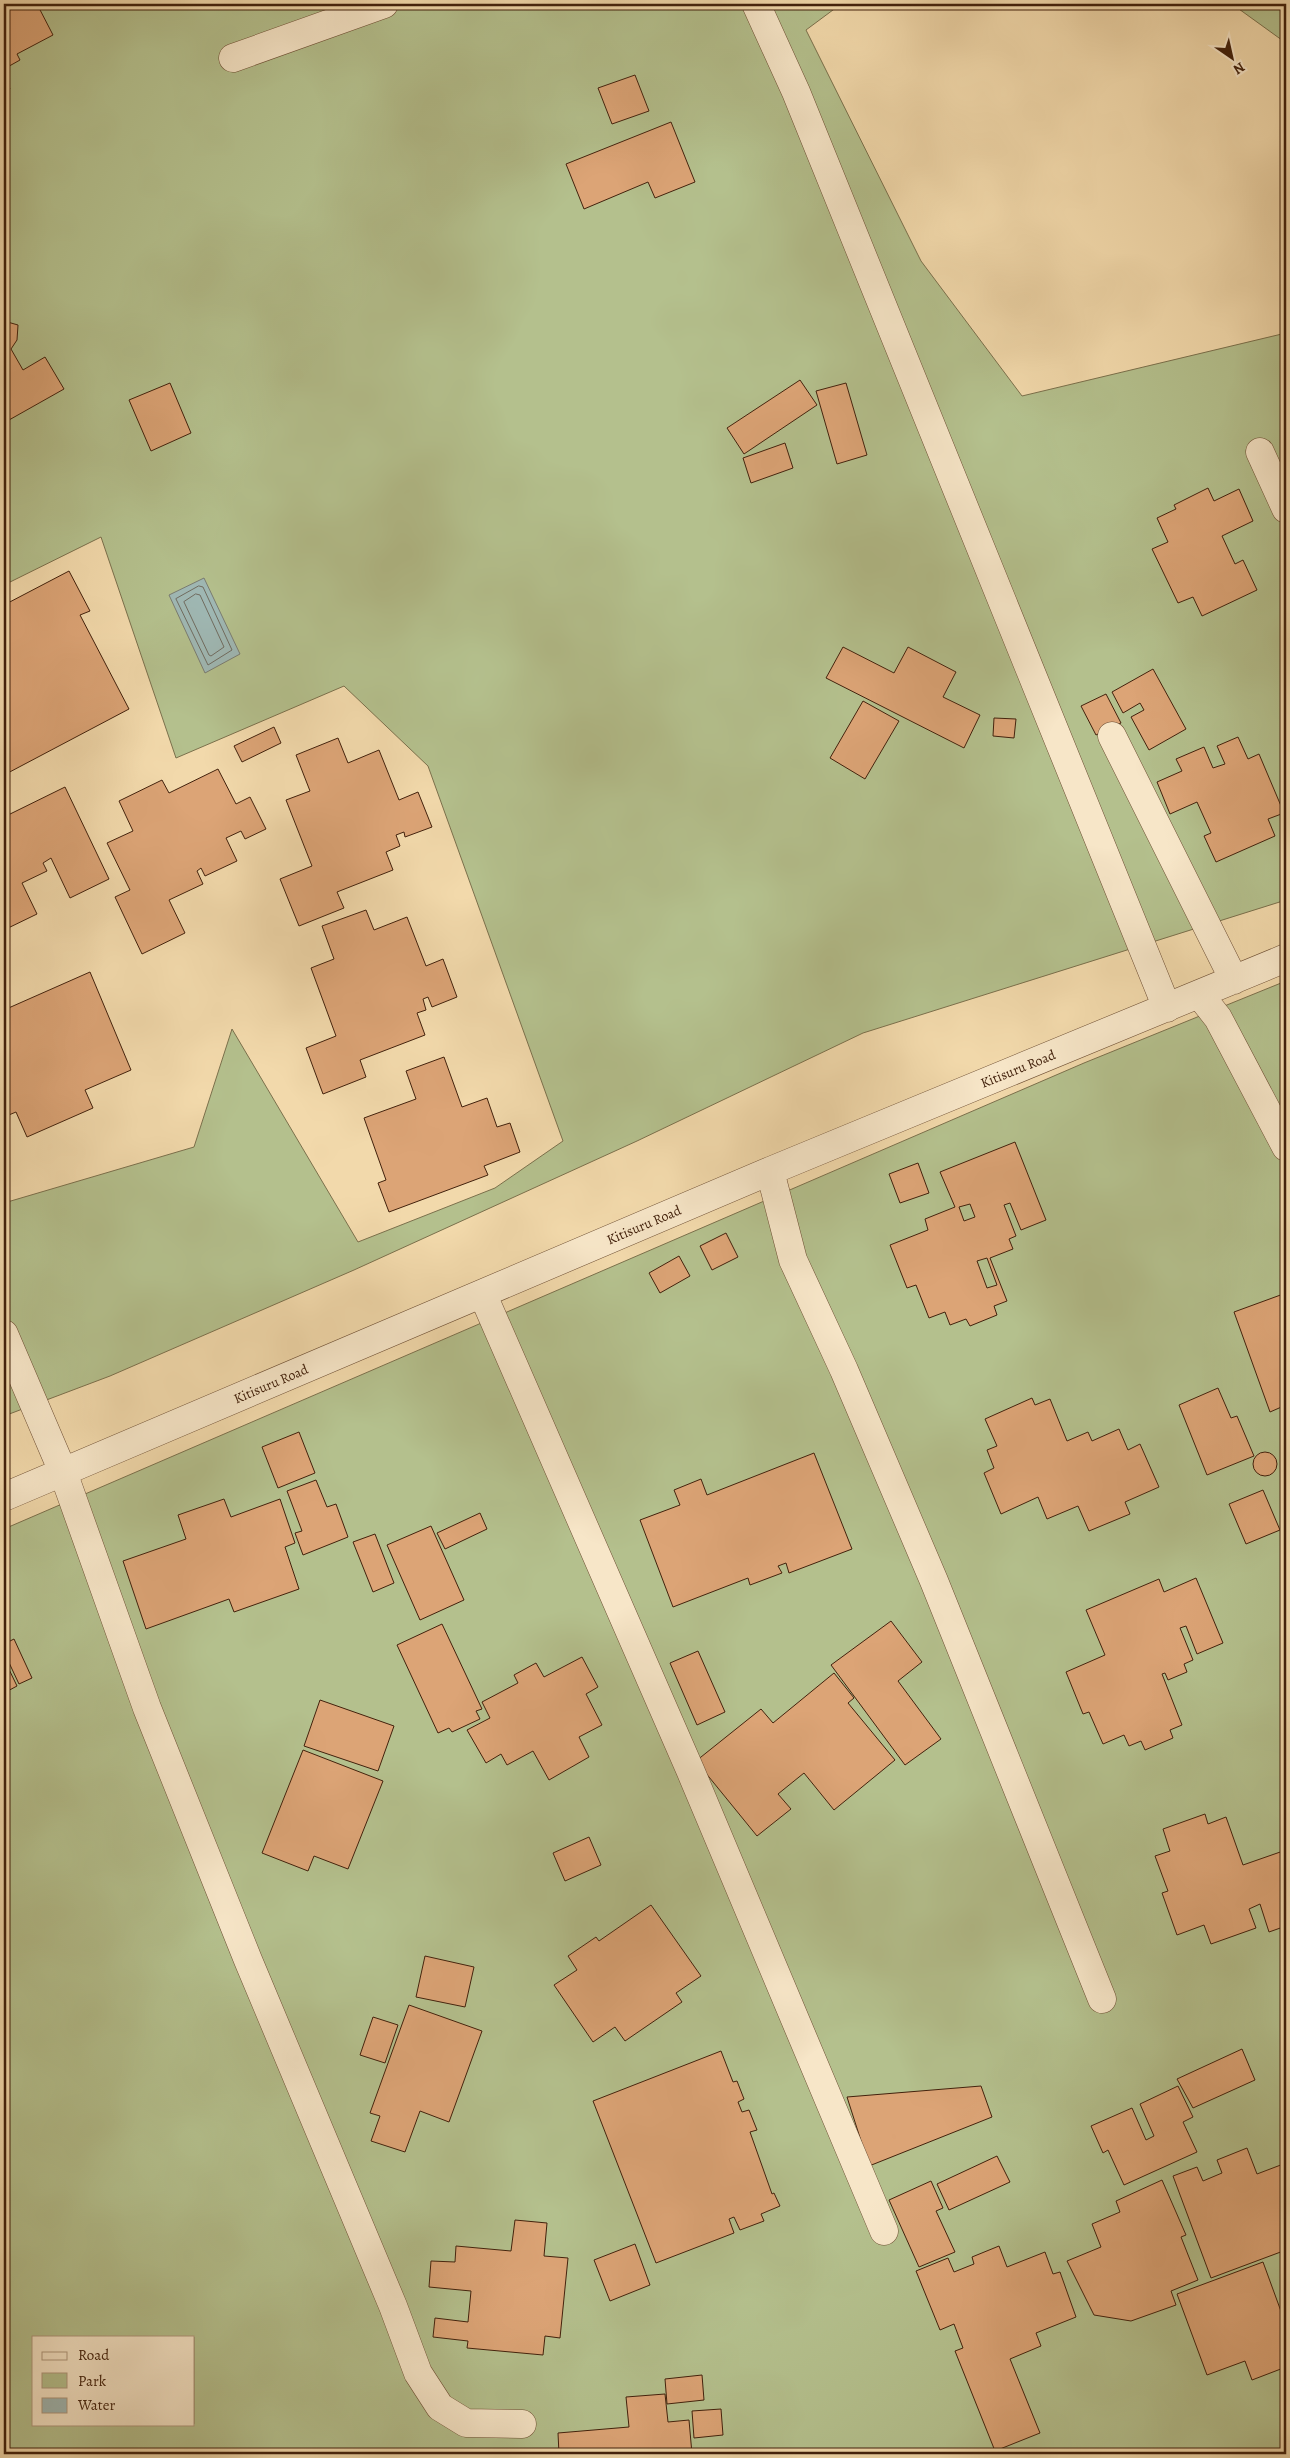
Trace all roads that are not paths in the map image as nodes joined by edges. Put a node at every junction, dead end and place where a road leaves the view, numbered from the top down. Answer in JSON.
{"nodes":[{"id":1,"x":384,"y":4,"type":"edge"},
{"id":2,"x":756,"y":4,"type":"edge"},
{"id":3,"x":233,"y":58,"type":"dead end"},
{"id":4,"x":1260,"y":452,"type":"dead end"},
{"id":5,"x":1286,"y":509,"type":"edge"},
{"id":6,"x":1112,"y":736,"type":"dead end"},
{"id":7,"x":1286,"y":958,"type":"edge"},
{"id":8,"x":1234,"y":980,"type":"junction"},
{"id":9,"x":1199,"y":994,"type":"junction"},
{"id":10,"x":1168,"y":1008,"type":"junction"},
{"id":11,"x":1286,"y":1147,"type":"edge"},
{"id":12,"x":770,"y":1171,"type":"junction"},
{"id":13,"x":483,"y":1295,"type":"junction"},
{"id":14,"x":4,"y":1334,"type":"edge"},
{"id":15,"x":63,"y":1472,"type":"junction"},
{"id":16,"x":4,"y":1497,"type":"edge"},
{"id":17,"x":1102,"y":1999,"type":"dead end"},
{"id":18,"x":884,"y":2231,"type":"dead end"},
{"id":19,"x":522,"y":2424,"type":"dead end"}],
"edges":[{"from":1,"to":3,"type":"street"},
{"from":2,"to":10,"type":"street"},
{"from":4,"to":5,"type":"street"},
{"from":6,"to":8,"type":"street"},
{"from":7,"to":8,"type":"street","name":"Kitisuru Road"},
{"from":8,"to":9,"type":"street","name":"Kitisuru Road"},
{"from":9,"to":10,"type":"street","name":"Kitisuru Road"},
{"from":9,"to":11,"type":"street"},
{"from":10,"to":12,"type":"street","name":"Kitisuru Road"},
{"from":12,"to":13,"type":"street","name":"Kitisuru Road"},
{"from":12,"to":17,"type":"street"},
{"from":13,"to":15,"type":"street","name":"Kitisuru Road"},
{"from":13,"to":18,"type":"street"},
{"from":14,"to":15,"type":"street"},
{"from":15,"to":16,"type":"street","name":"Kitisuru Road"},
{"from":15,"to":19,"type":"street"}]}
